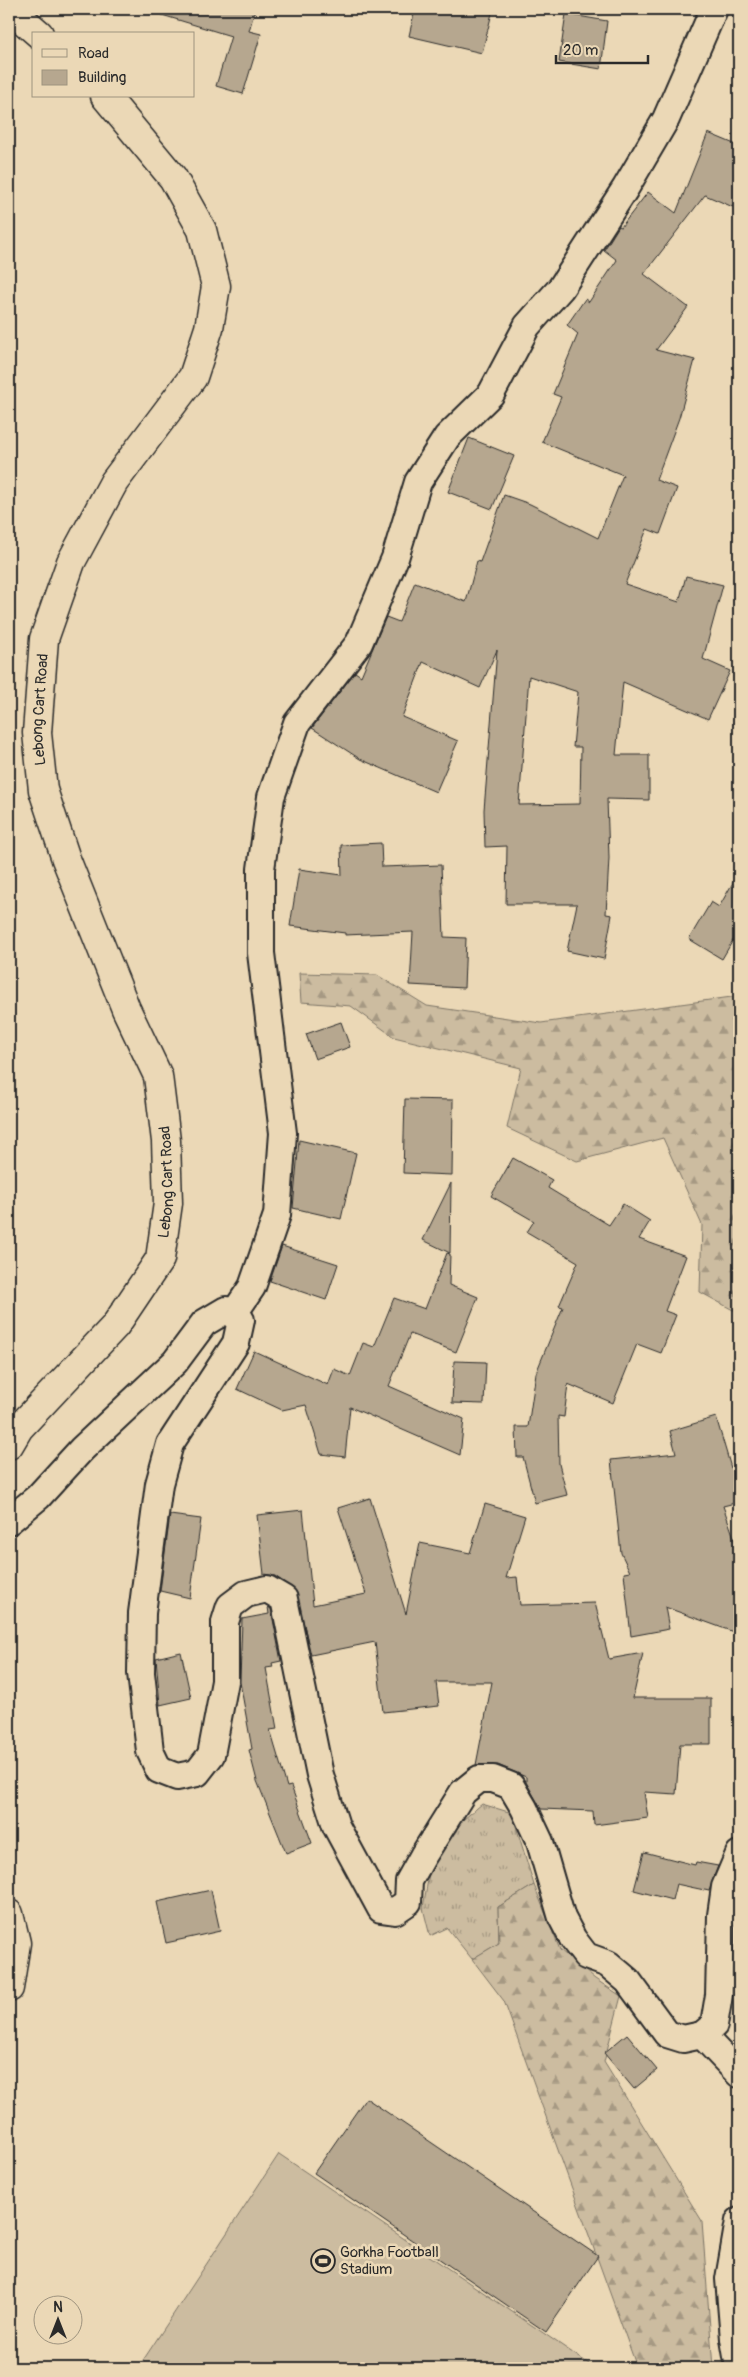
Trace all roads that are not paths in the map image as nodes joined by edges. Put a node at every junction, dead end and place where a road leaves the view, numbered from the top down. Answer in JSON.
{"nodes":[{"id":1,"x":10,"y":9,"type":"edge"},
{"id":2,"x":714,"y":9,"type":"edge"},
{"id":3,"x":37,"y":32,"type":"edge"},
{"id":4,"x":107,"y":98,"type":"edge"},
{"id":5,"x":235,"y":1312,"type":"junction"},
{"id":6,"x":9,"y":1445,"type":"edge"},
{"id":7,"x":9,"y":1521,"type":"edge"},
{"id":8,"x":739,"y":1854,"type":"edge"},
{"id":9,"x":9,"y":1914,"type":"edge"},
{"id":10,"x":9,"y":1988,"type":"edge"},
{"id":11,"x":702,"y":2035,"type":"junction"},
{"id":12,"x":739,"y":2074,"type":"edge"},
{"id":13,"x":739,"y":2221,"type":"edge"},
{"id":14,"x":739,"y":2368,"type":"edge"}],
"edges":[{"from":1,"to":3,"type":"highway"},
{"from":2,"to":5,"type":"street"},
{"from":4,"to":6,"type":"highway","name":"Lebong Cart Road"},
{"from":5,"to":7,"type":"street"},
{"from":5,"to":11,"type":"street"},
{"from":8,"to":11,"type":"street"},
{"from":9,"to":10,"type":"highway"},
{"from":11,"to":12,"type":"street"},
{"from":13,"to":14,"type":"street"}]}
